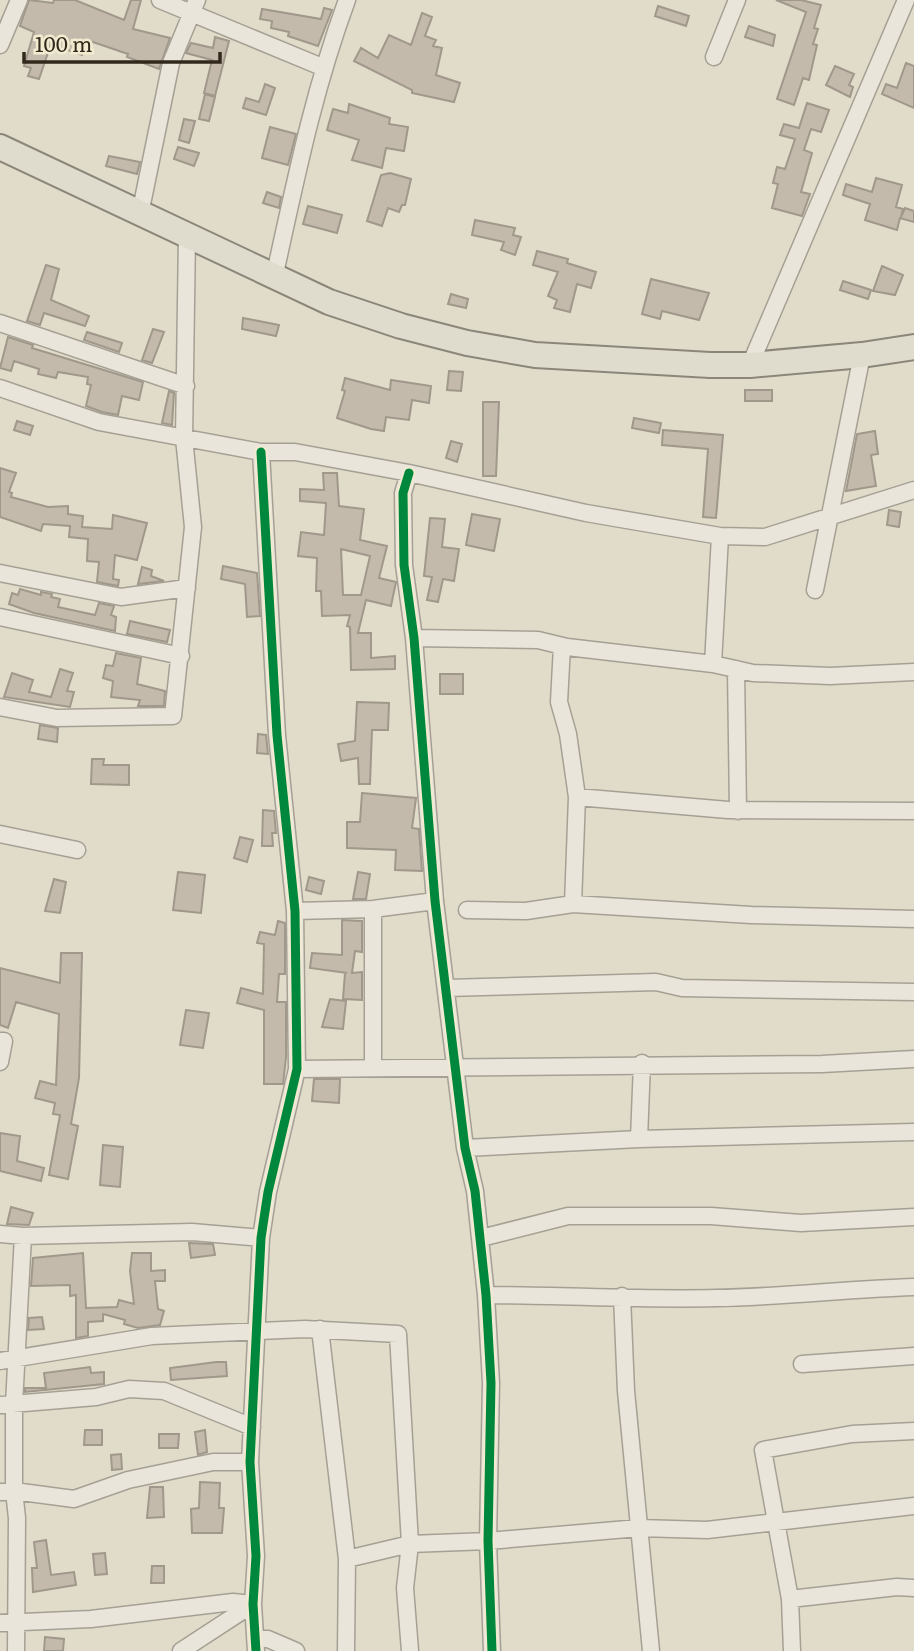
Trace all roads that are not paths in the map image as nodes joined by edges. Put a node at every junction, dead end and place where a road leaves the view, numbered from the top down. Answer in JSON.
{"nodes":[{"id":1,"x":19,"y":0,"type":"edge"},
{"id":2,"x":160,"y":0,"type":"edge"},
{"id":3,"x":347,"y":0,"type":"edge"},
{"id":4,"x":737,"y":0,"type":"edge"},
{"id":5,"x":906,"y":0,"type":"edge"},
{"id":6,"x":194,"y":7,"type":"edge"},
{"id":7,"x":0,"y":45,"type":"edge"},
{"id":8,"x":714,"y":57,"type":"dead end"},
{"id":9,"x":322,"y":67,"type":"junction"},
{"id":10,"x":0,"y":147,"type":"edge"},
{"id":11,"x":140,"y":214,"type":"junction"},
{"id":12,"x":187,"y":236,"type":"junction"},
{"id":13,"x":274,"y":278,"type":"junction"},
{"id":14,"x":0,"y":323,"type":"edge"},
{"id":15,"x":913,"y":346,"type":"edge"},
{"id":16,"x":862,"y":355,"type":"junction"},
{"id":17,"x":750,"y":365,"type":"junction"},
{"id":18,"x":186,"y":386,"type":"junction"},
{"id":19,"x":0,"y":388,"type":"edge"},
{"id":20,"x":184,"y":438,"type":"junction"},
{"id":21,"x":261,"y":452,"type":"junction"},
{"id":22,"x":409,"y":473,"type":"junction"},
{"id":23,"x":914,"y":490,"type":"edge"},
{"id":24,"x":830,"y":517,"type":"junction"},
{"id":25,"x":720,"y":536,"type":"junction"},
{"id":26,"x":0,"y":573,"type":"edge"},
{"id":27,"x":187,"y":589,"type":"junction"},
{"id":28,"x":815,"y":590,"type":"dead end"},
{"id":29,"x":1,"y":622,"type":"edge"},
{"id":30,"x":414,"y":638,"type":"junction"},
{"id":31,"x":562,"y":646,"type":"junction"},
{"id":32,"x":181,"y":656,"type":"junction"},
{"id":33,"x":713,"y":664,"type":"junction"},
{"id":34,"x":736,"y":669,"type":"junction"},
{"id":35,"x":914,"y":672,"type":"edge"},
{"id":36,"x":0,"y":707,"type":"edge"},
{"id":37,"x":577,"y":797,"type":"junction"},
{"id":38,"x":738,"y":811,"type":"junction"},
{"id":39,"x":914,"y":811,"type":"edge"},
{"id":40,"x":0,"y":834,"type":"edge"},
{"id":41,"x":77,"y":850,"type":"dead end"},
{"id":42,"x":435,"y":901,"type":"junction"},
{"id":43,"x":573,"y":904,"type":"junction"},
{"id":44,"x":373,"y":909,"type":"junction"},
{"id":45,"x":467,"y":910,"type":"dead end"},
{"id":46,"x":295,"y":911,"type":"junction"},
{"id":47,"x":914,"y":919,"type":"edge"},
{"id":48,"x":447,"y":988,"type":"junction"},
{"id":49,"x":914,"y":992,"type":"edge"},
{"id":50,"x":0,"y":1041,"type":"edge"},
{"id":51,"x":914,"y":1059,"type":"edge"},
{"id":52,"x":0,"y":1062,"type":"edge"},
{"id":53,"x":642,"y":1063,"type":"junction"},
{"id":54,"x":455,"y":1065,"type":"junction"},
{"id":55,"x":373,"y":1066,"type":"junction"},
{"id":56,"x":297,"y":1069,"type":"junction"},
{"id":57,"x":914,"y":1132,"type":"edge"},
{"id":58,"x":639,"y":1139,"type":"junction"},
{"id":59,"x":465,"y":1148,"type":"junction"},
{"id":60,"x":914,"y":1217,"type":"edge"},
{"id":61,"x":0,"y":1234,"type":"edge"},
{"id":62,"x":23,"y":1236,"type":"junction"},
{"id":63,"x":261,"y":1238,"type":"junction"},
{"id":64,"x":481,"y":1238,"type":"junction"},
{"id":65,"x":914,"y":1287,"type":"edge"},
{"id":66,"x":486,"y":1295,"type":"junction"},
{"id":67,"x":622,"y":1296,"type":"junction"},
{"id":68,"x":257,"y":1329,"type":"junction"},
{"id":69,"x":320,"y":1329,"type":"junction"},
{"id":70,"x":914,"y":1356,"type":"edge"},
{"id":71,"x":19,"y":1359,"type":"junction"},
{"id":72,"x":0,"y":1361,"type":"edge"},
{"id":73,"x":802,"y":1364,"type":"dead end"},
{"id":74,"x":7,"y":1404,"type":"edge"},
{"id":75,"x":252,"y":1427,"type":"junction"},
{"id":76,"x":914,"y":1431,"type":"edge"},
{"id":77,"x":250,"y":1462,"type":"junction"},
{"id":78,"x":7,"y":1492,"type":"edge"},
{"id":79,"x":914,"y":1506,"type":"edge"},
{"id":80,"x":778,"y":1523,"type":"junction"},
{"id":81,"x":639,"y":1528,"type":"junction"},
{"id":82,"x":488,"y":1541,"type":"junction"},
{"id":83,"x":410,"y":1544,"type":"junction"},
{"id":84,"x":347,"y":1559,"type":"junction"},
{"id":85,"x":914,"y":1588,"type":"edge"},
{"id":86,"x":790,"y":1599,"type":"junction"},
{"id":87,"x":253,"y":1604,"type":"junction"},
{"id":88,"x":8,"y":1623,"type":"edge"},
{"id":89,"x":256,"y":1645,"type":"edge"},
{"id":90,"x":16,"y":1651,"type":"edge"},
{"id":91,"x":181,"y":1651,"type":"edge"},
{"id":92,"x":296,"y":1651,"type":"edge"},
{"id":93,"x":346,"y":1651,"type":"edge"},
{"id":94,"x":410,"y":1651,"type":"edge"},
{"id":95,"x":492,"y":1651,"type":"edge"},
{"id":96,"x":651,"y":1651,"type":"edge"},
{"id":97,"x":792,"y":1651,"type":"edge"}],
"edges":[{"from":1,"to":7,"type":"street"},
{"from":2,"to":6,"type":"street"},
{"from":3,"to":9,"type":"street"},
{"from":4,"to":8,"type":"street"},
{"from":5,"to":17,"type":"street"},
{"from":6,"to":9,"type":"street"},
{"from":6,"to":11,"type":"street"},
{"from":9,"to":13,"type":"street"},
{"from":10,"to":11,"type":"main road"},
{"from":11,"to":12,"type":"main road"},
{"from":12,"to":13,"type":"main road"},
{"from":12,"to":18,"type":"street"},
{"from":13,"to":17,"type":"main road"},
{"from":14,"to":18,"type":"street"},
{"from":15,"to":16,"type":"main road"},
{"from":16,"to":17,"type":"main road"},
{"from":16,"to":24,"type":"street"},
{"from":18,"to":20,"type":"street"},
{"from":19,"to":20,"type":"street"},
{"from":20,"to":21,"type":"street"},
{"from":20,"to":27,"type":"street"},
{"from":21,"to":22,"type":"street"},
{"from":21,"to":46,"type":"street"},
{"from":22,"to":25,"type":"street"},
{"from":22,"to":30,"type":"street"},
{"from":23,"to":24,"type":"street"},
{"from":24,"to":25,"type":"street"},
{"from":24,"to":28,"type":"street"},
{"from":25,"to":33,"type":"street"},
{"from":26,"to":27,"type":"street"},
{"from":27,"to":32,"type":"street"},
{"from":29,"to":32,"type":"street"},
{"from":30,"to":31,"type":"street"},
{"from":30,"to":42,"type":"street"},
{"from":31,"to":33,"type":"street"},
{"from":31,"to":37,"type":"street"},
{"from":32,"to":36,"type":"street"},
{"from":33,"to":34,"type":"street"},
{"from":34,"to":35,"type":"street"},
{"from":34,"to":38,"type":"street"},
{"from":37,"to":38,"type":"street"},
{"from":37,"to":43,"type":"street"},
{"from":38,"to":39,"type":"street"},
{"from":40,"to":41,"type":"street"},
{"from":42,"to":44,"type":"street"},
{"from":42,"to":48,"type":"street"},
{"from":43,"to":45,"type":"street"},
{"from":43,"to":47,"type":"street"},
{"from":44,"to":46,"type":"street"},
{"from":44,"to":55,"type":"street"},
{"from":46,"to":56,"type":"street"},
{"from":48,"to":49,"type":"street"},
{"from":48,"to":54,"type":"street"},
{"from":50,"to":52,"type":"street"},
{"from":51,"to":53,"type":"street"},
{"from":53,"to":54,"type":"street"},
{"from":53,"to":58,"type":"street"},
{"from":54,"to":55,"type":"street"},
{"from":54,"to":59,"type":"street"},
{"from":55,"to":56,"type":"street"},
{"from":56,"to":63,"type":"street"},
{"from":57,"to":58,"type":"street"},
{"from":58,"to":59,"type":"street"},
{"from":59,"to":64,"type":"street"},
{"from":60,"to":64,"type":"street"},
{"from":61,"to":62,"type":"street"},
{"from":62,"to":63,"type":"street"},
{"from":62,"to":71,"type":"street"},
{"from":63,"to":68,"type":"street"},
{"from":64,"to":66,"type":"street"},
{"from":65,"to":67,"type":"street"},
{"from":66,"to":67,"type":"street"},
{"from":66,"to":82,"type":"street"},
{"from":67,"to":81,"type":"street"},
{"from":68,"to":69,"type":"street"},
{"from":68,"to":71,"type":"street"},
{"from":68,"to":75,"type":"street"},
{"from":69,"to":83,"type":"street"},
{"from":69,"to":84,"type":"street"},
{"from":70,"to":73,"type":"street"},
{"from":71,"to":72,"type":"street"},
{"from":71,"to":74,"type":"street"},
{"from":74,"to":75,"type":"street"},
{"from":74,"to":78,"type":"street"},
{"from":75,"to":77,"type":"street"},
{"from":76,"to":80,"type":"street"},
{"from":77,"to":78,"type":"street"},
{"from":77,"to":87,"type":"street"},
{"from":78,"to":88,"type":"street"},
{"from":79,"to":80,"type":"street"},
{"from":80,"to":81,"type":"street"},
{"from":80,"to":86,"type":"street"},
{"from":81,"to":82,"type":"street"},
{"from":81,"to":96,"type":"street"},
{"from":82,"to":83,"type":"street"},
{"from":82,"to":95,"type":"street"},
{"from":83,"to":84,"type":"street"},
{"from":83,"to":94,"type":"street"},
{"from":84,"to":93,"type":"street"},
{"from":85,"to":86,"type":"street"},
{"from":86,"to":97,"type":"street"},
{"from":87,"to":88,"type":"street"},
{"from":87,"to":89,"type":"street"},
{"from":87,"to":91,"type":"street"},
{"from":88,"to":90,"type":"street"},
{"from":89,"to":92,"type":"street"}]}
